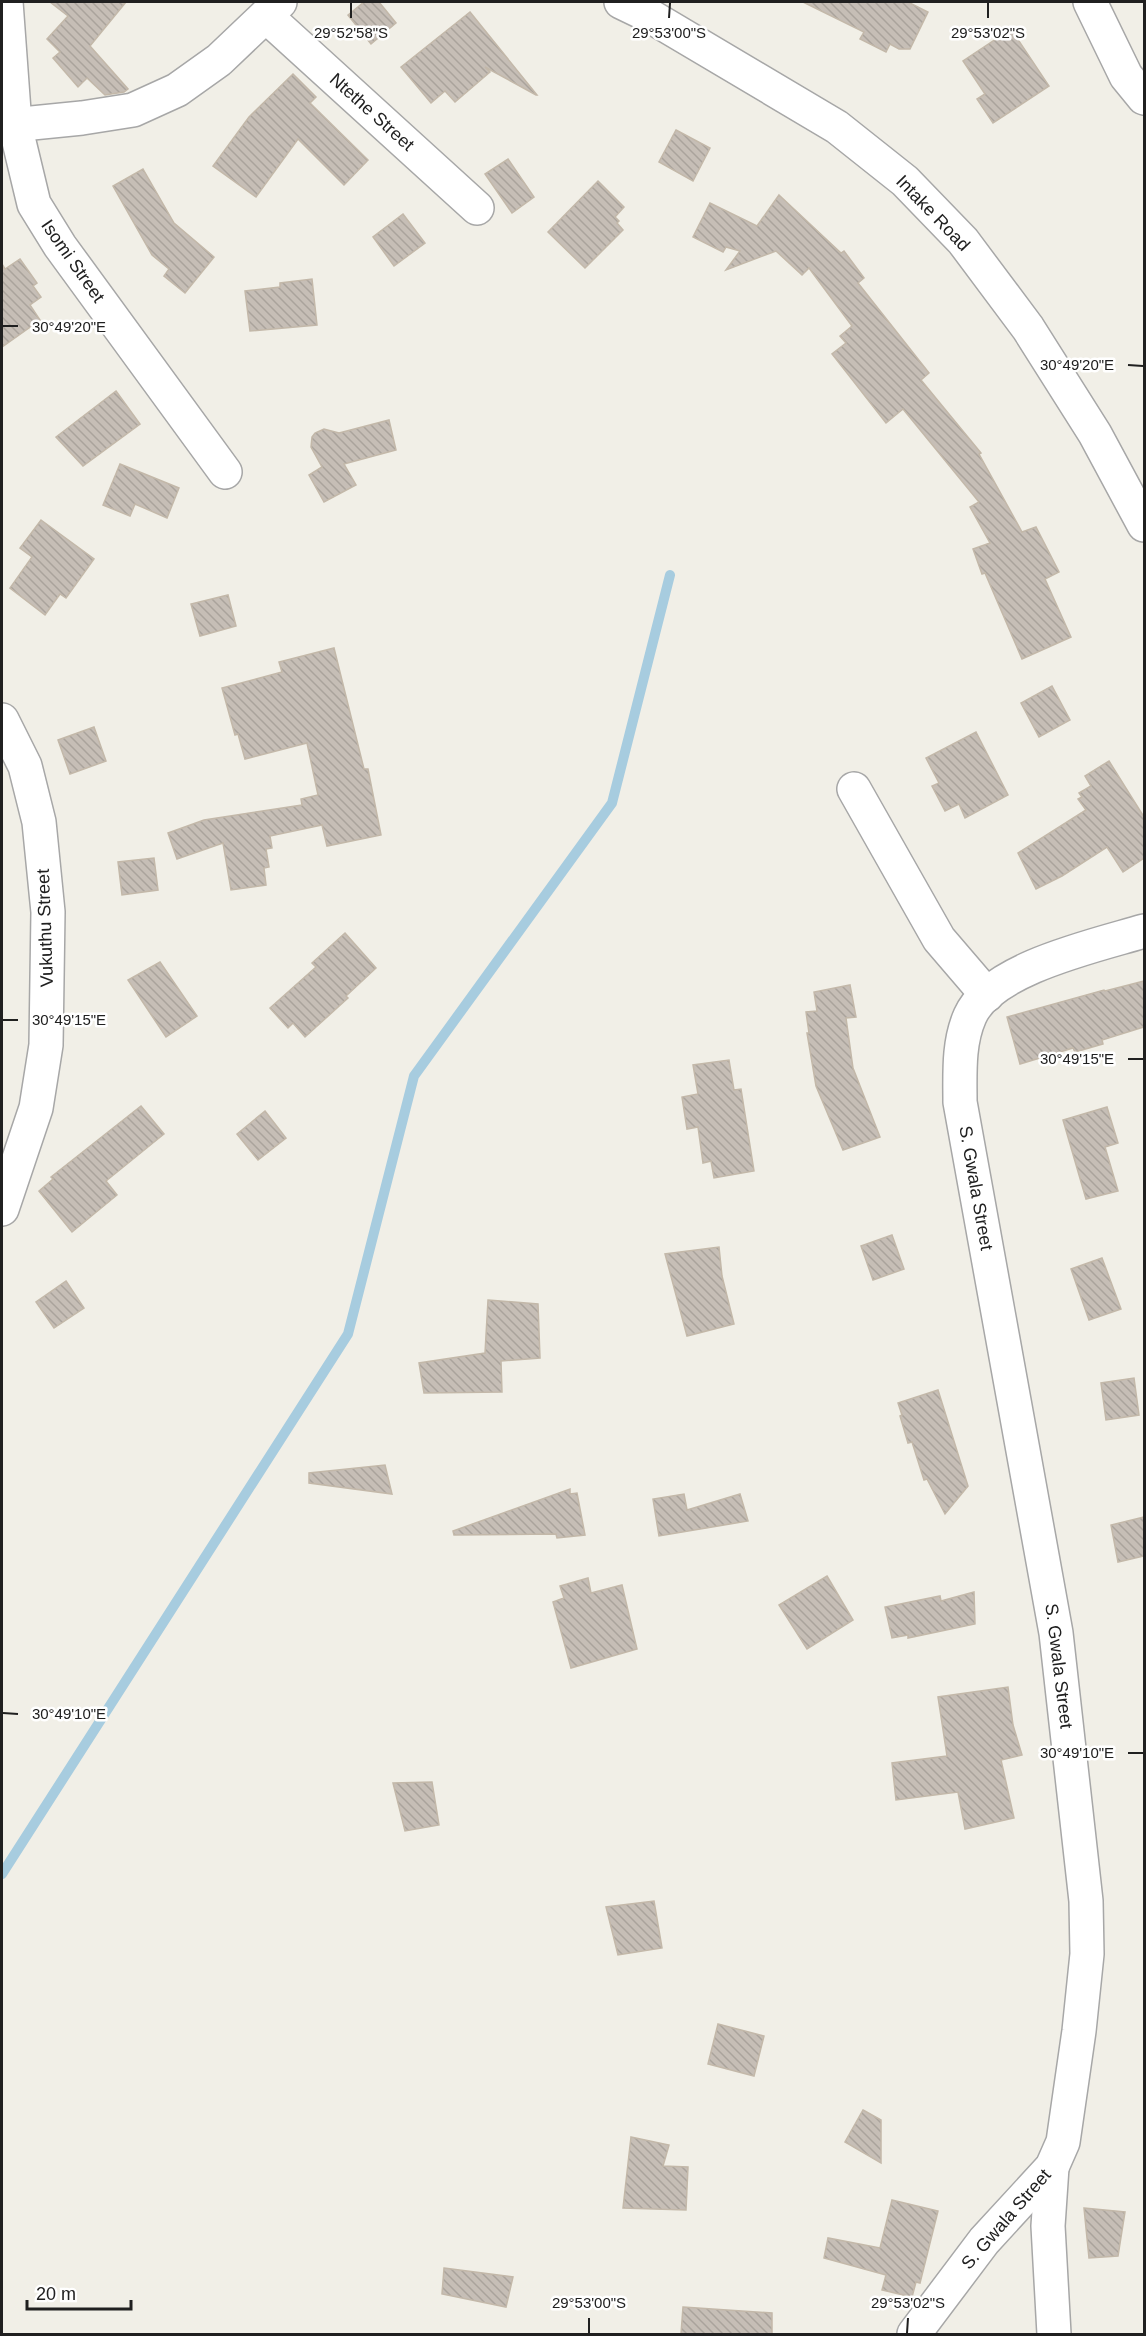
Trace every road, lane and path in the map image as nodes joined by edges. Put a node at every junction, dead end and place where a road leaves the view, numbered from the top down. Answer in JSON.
{"nodes":[{"id":1,"x":6,"y":2,"type":"edge"},
{"id":2,"x":621,"y":2,"type":"edge"},
{"id":3,"x":1090,"y":2,"type":"edge"},
{"id":4,"x":273,"y":9,"type":"edge"},
{"id":5,"x":655,"y":9,"type":"edge"},
{"id":6,"x":1144,"y":98,"type":"edge"},
{"id":7,"x":8,"y":125,"type":"edge"},
{"id":8,"x":477,"y":208,"type":"dead end"},
{"id":9,"x":225,"y":472,"type":"dead end"},
{"id":10,"x":1144,"y":525,"type":"edge"},
{"id":11,"x":2,"y":720,"type":"edge"},
{"id":12,"x":854,"y":789,"type":"dead end"},
{"id":13,"x":1144,"y":931,"type":"edge"},
{"id":14,"x":987,"y":995,"type":"junction"},
{"id":15,"x":2,"y":1209,"type":"edge"},
{"id":16,"x":1052,"y":2167,"type":"junction"},
{"id":17,"x":914,"y":2334,"type":"edge"},
{"id":18,"x":1054,"y":2334,"type":"edge"}],
"edges":[{"from":1,"to":7,"type":"street","name":"Isomi Street"},
{"from":2,"to":5,"type":"street","name":"Intake Road"},
{"from":3,"to":6,"type":"street"},
{"from":4,"to":7,"type":"street"},
{"from":4,"to":8,"type":"street","name":"Ntethe Street"},
{"from":5,"to":10,"type":"street","name":"Intake Road"},
{"from":7,"to":9,"type":"street","name":"Isomi Street"},
{"from":11,"to":15,"type":"street","name":"Vukuthu Street"},
{"from":12,"to":14,"type":"street"},
{"from":13,"to":14,"type":"street","name":"S. Gwala Street"},
{"from":14,"to":16,"type":"street","name":"S. Gwala Street"},
{"from":16,"to":17,"type":"street","name":"S. Gwala Street"},
{"from":16,"to":18,"type":"street"}]}
